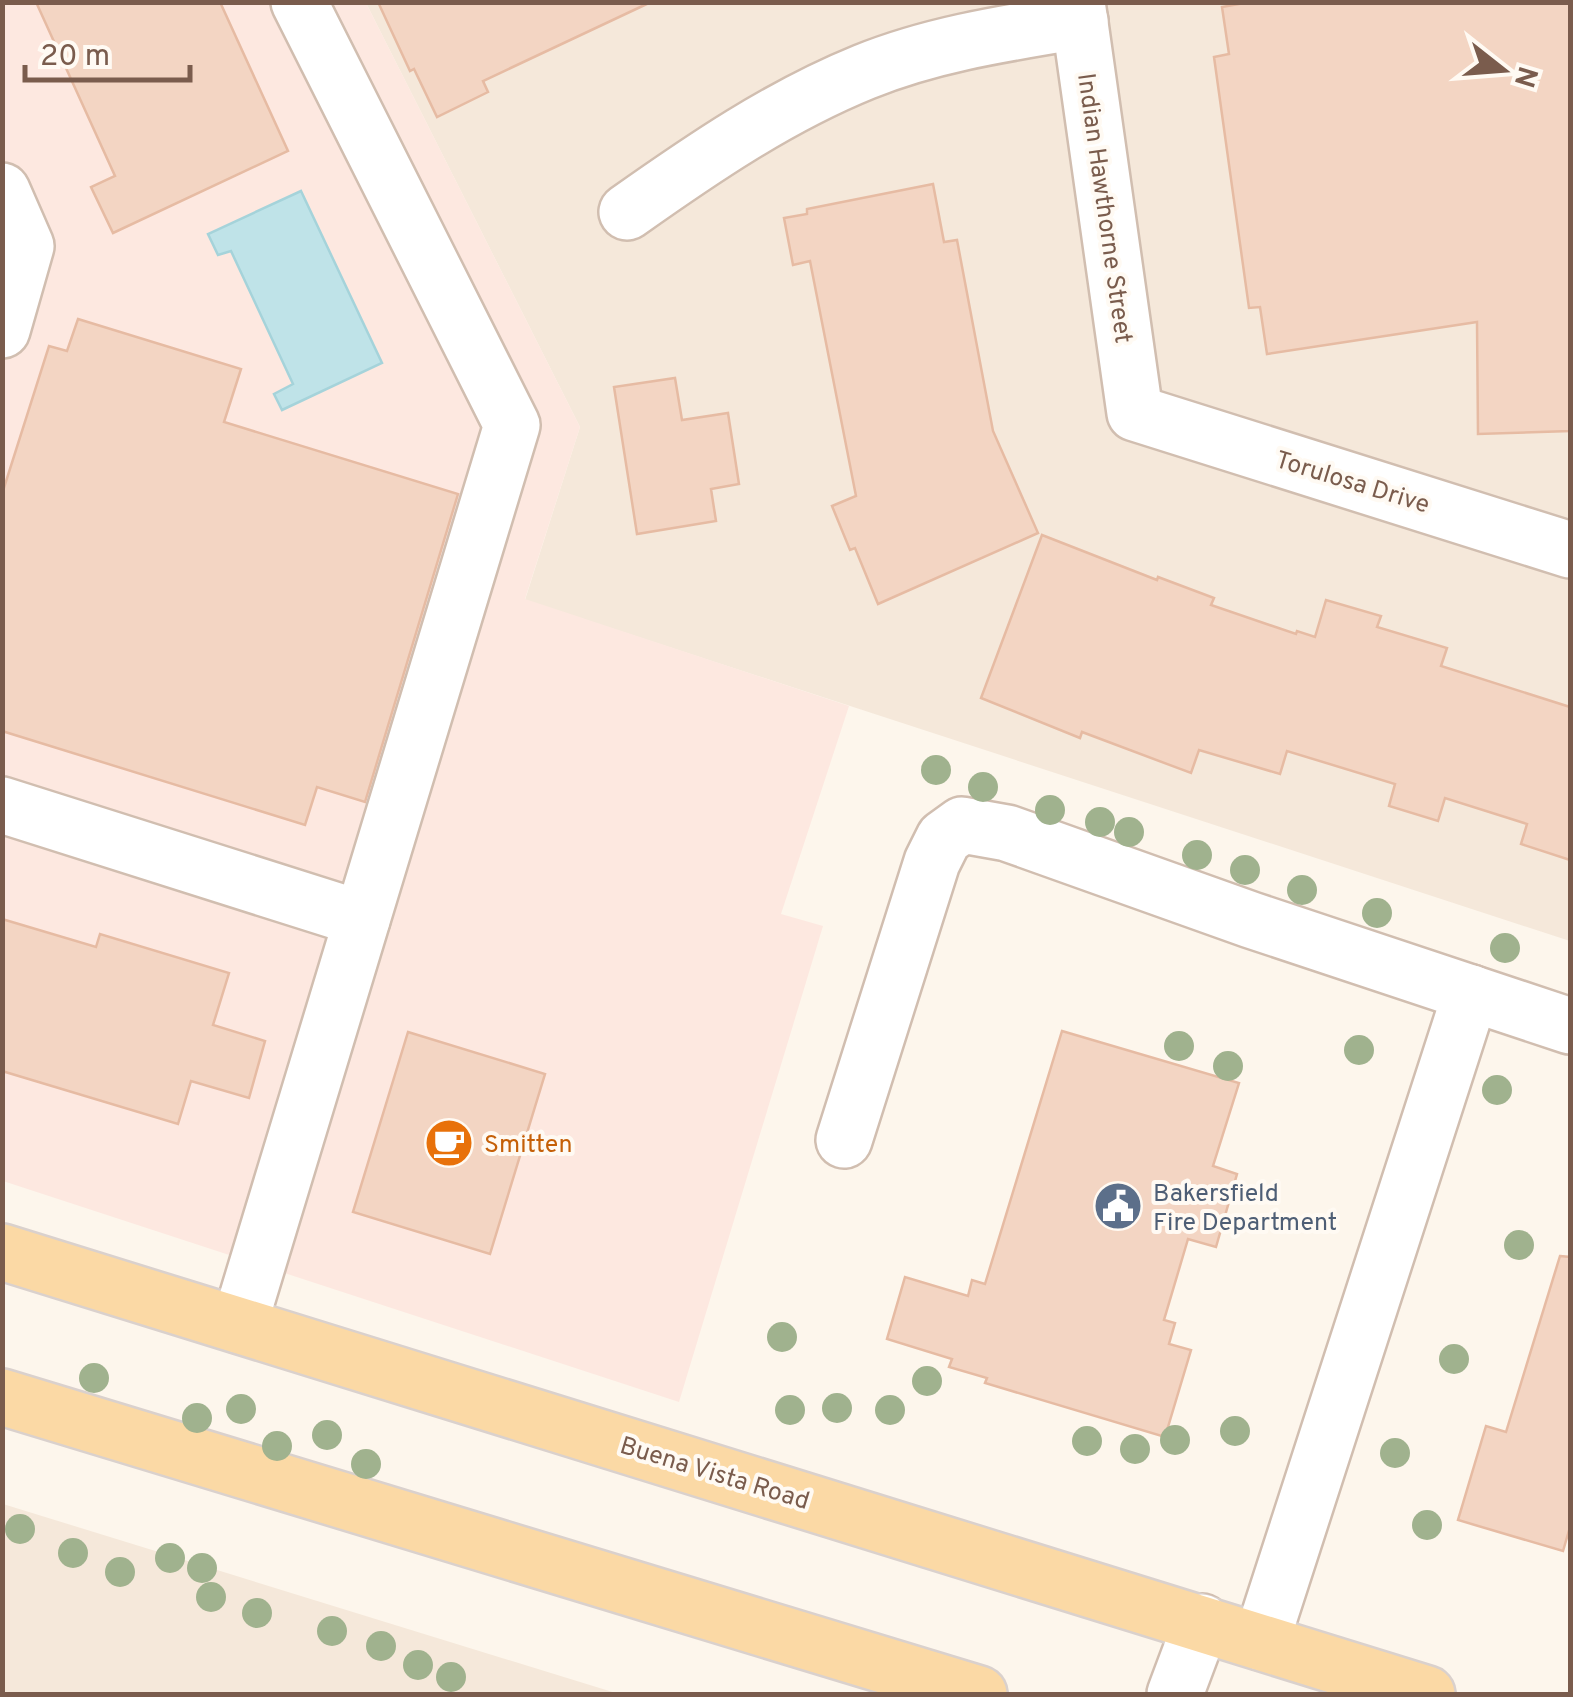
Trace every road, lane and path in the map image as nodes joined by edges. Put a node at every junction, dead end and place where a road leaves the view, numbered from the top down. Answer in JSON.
{"nodes":[{"id":1,"x":300,"y":2,"type":"edge"},
{"id":2,"x":1079,"y":12,"type":"edge"},
{"id":3,"x":2,"y":191,"type":"edge"},
{"id":4,"x":627,"y":212,"type":"dead end"},
{"id":5,"x":2,"y":330,"type":"edge"},
{"id":6,"x":1136,"y":413,"type":"joint"},
{"id":7,"x":1570,"y":550,"type":"edge"},
{"id":8,"x":2,"y":805,"type":"edge"},
{"id":9,"x":362,"y":920,"type":"junction"},
{"id":10,"x":1471,"y":994,"type":"junction"},
{"id":11,"x":1570,"y":1026,"type":"edge"},
{"id":12,"x":844,"y":1140,"type":"dead end"},
{"id":13,"x":2,"y":1252,"type":"edge"},
{"id":14,"x":239,"y":1324,"type":"junction"},
{"id":15,"x":2,"y":1397,"type":"edge"},
{"id":16,"x":1202,"y":1622,"type":"junction"},
{"id":17,"x":1261,"y":1642,"type":"junction"},
{"id":18,"x":1314,"y":1677,"type":"edge"},
{"id":19,"x":979,"y":1694,"type":"edge"},
{"id":20,"x":1175,"y":1694,"type":"edge"},
{"id":21,"x":1427,"y":1694,"type":"edge"}],
"edges":[{"from":1,"to":9,"type":"street"},
{"from":2,"to":4,"type":"street"},
{"from":2,"to":6,"type":"street","name":"Indian Hawthorne Street"},
{"from":3,"to":5,"type":"street"},
{"from":6,"to":7,"type":"street","name":"Torulosa Drive"},
{"from":8,"to":9,"type":"street"},
{"from":9,"to":14,"type":"street"},
{"from":10,"to":11,"type":"street"},
{"from":10,"to":12,"type":"street"},
{"from":10,"to":17,"type":"street"},
{"from":13,"to":14,"type":"main road","name":"Buena Vista Road"},
{"from":14,"to":16,"type":"main road","name":"Buena Vista Road"},
{"from":15,"to":19,"type":"main road"},
{"from":16,"to":17,"type":"main road","name":"Buena Vista Road"},
{"from":16,"to":20,"type":"street"},
{"from":17,"to":18,"type":"main road","name":"Buena Vista Road"},
{"from":18,"to":21,"type":"main road","name":"Buena Vista Road"}]}
